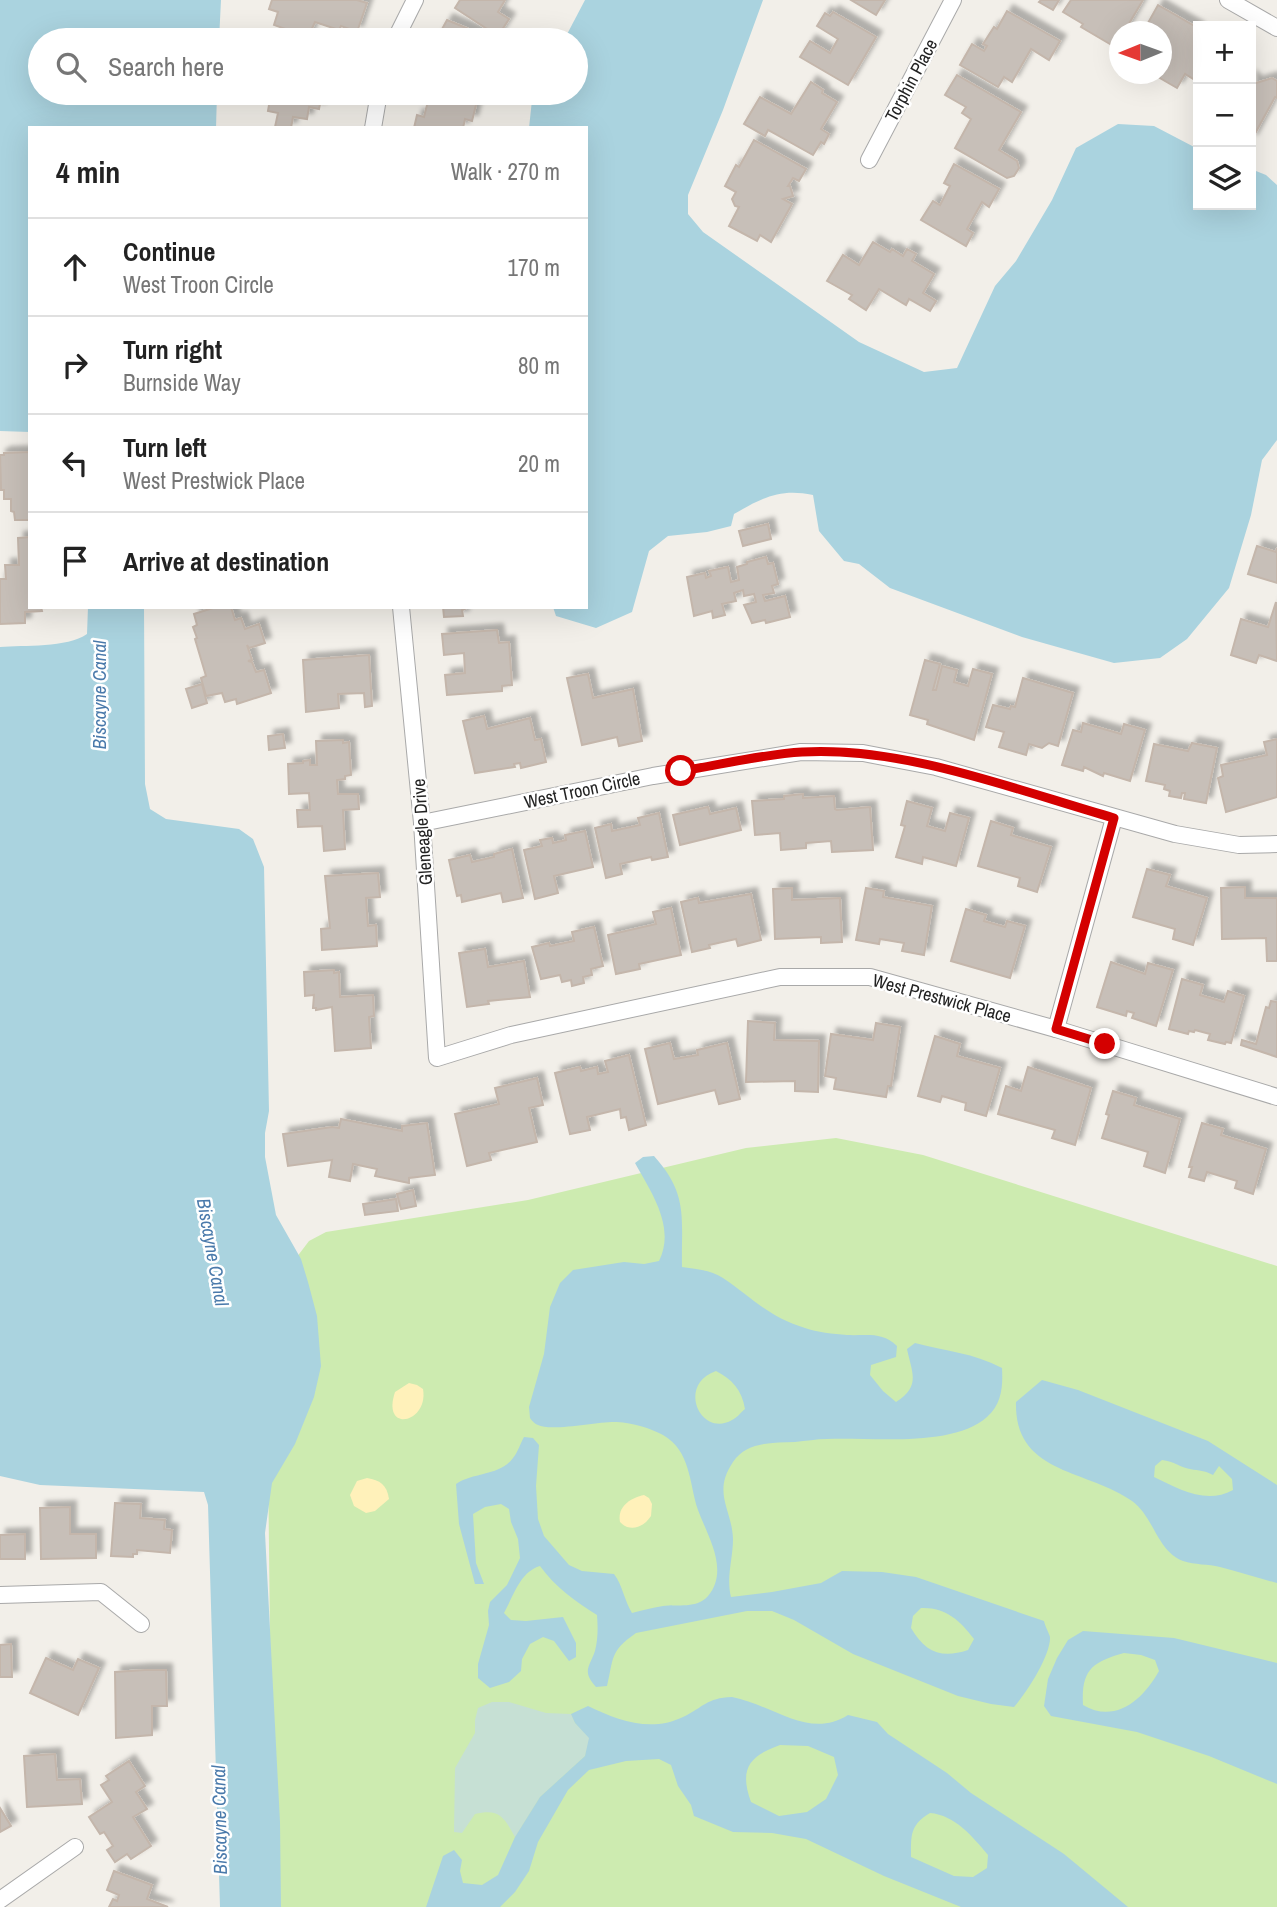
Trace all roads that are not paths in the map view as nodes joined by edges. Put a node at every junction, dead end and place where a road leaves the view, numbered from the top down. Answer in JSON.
{"nodes":[{"id":1,"x":415,"y":0,"type":"edge"},
{"id":2,"x":953,"y":0,"type":"edge"},
{"id":3,"x":1228,"y":0,"type":"edge"},
{"id":4,"x":401,"y":28,"type":"edge"},
{"id":5,"x":1277,"y":28,"type":"edge"},
{"id":6,"x":377,"y":105,"type":"edge"},
{"id":7,"x":373,"y":126,"type":"edge"},
{"id":8,"x":869,"y":160,"type":"dead end"},
{"id":9,"x":401,"y":609,"type":"edge"},
{"id":10,"x":1114,"y":818,"type":"junction"},
{"id":11,"x":422,"y":823,"type":"junction"},
{"id":12,"x":1277,"y":844,"type":"edge"},
{"id":13,"x":1056,"y":1029,"type":"junction"},
{"id":14,"x":437,"y":1058,"type":"joint"},
{"id":15,"x":1277,"y":1097,"type":"edge"},
{"id":16,"x":0,"y":1595,"type":"edge"},
{"id":17,"x":141,"y":1624,"type":"dead end"},
{"id":18,"x":75,"y":1847,"type":"dead end"},
{"id":19,"x":0,"y":1900,"type":"edge"}],
"edges":[{"from":1,"to":4,"type":"street"},
{"from":2,"to":8,"type":"street","name":"Torphin Place"},
{"from":3,"to":5,"type":"street"},
{"from":6,"to":7,"type":"street"},
{"from":9,"to":11,"type":"street","name":"Gleneagle Drive"},
{"from":10,"to":11,"type":"street","name":"West Troon Circle"},
{"from":10,"to":12,"type":"street","name":"West Troon Circle"},
{"from":10,"to":13,"type":"street"},
{"from":11,"to":14,"type":"street","name":"Gleneagle Drive"},
{"from":13,"to":14,"type":"street","name":"West Prestwick Place"},
{"from":13,"to":15,"type":"street","name":"West Prestwick Place"},
{"from":16,"to":17,"type":"street"},
{"from":18,"to":19,"type":"street"}]}
